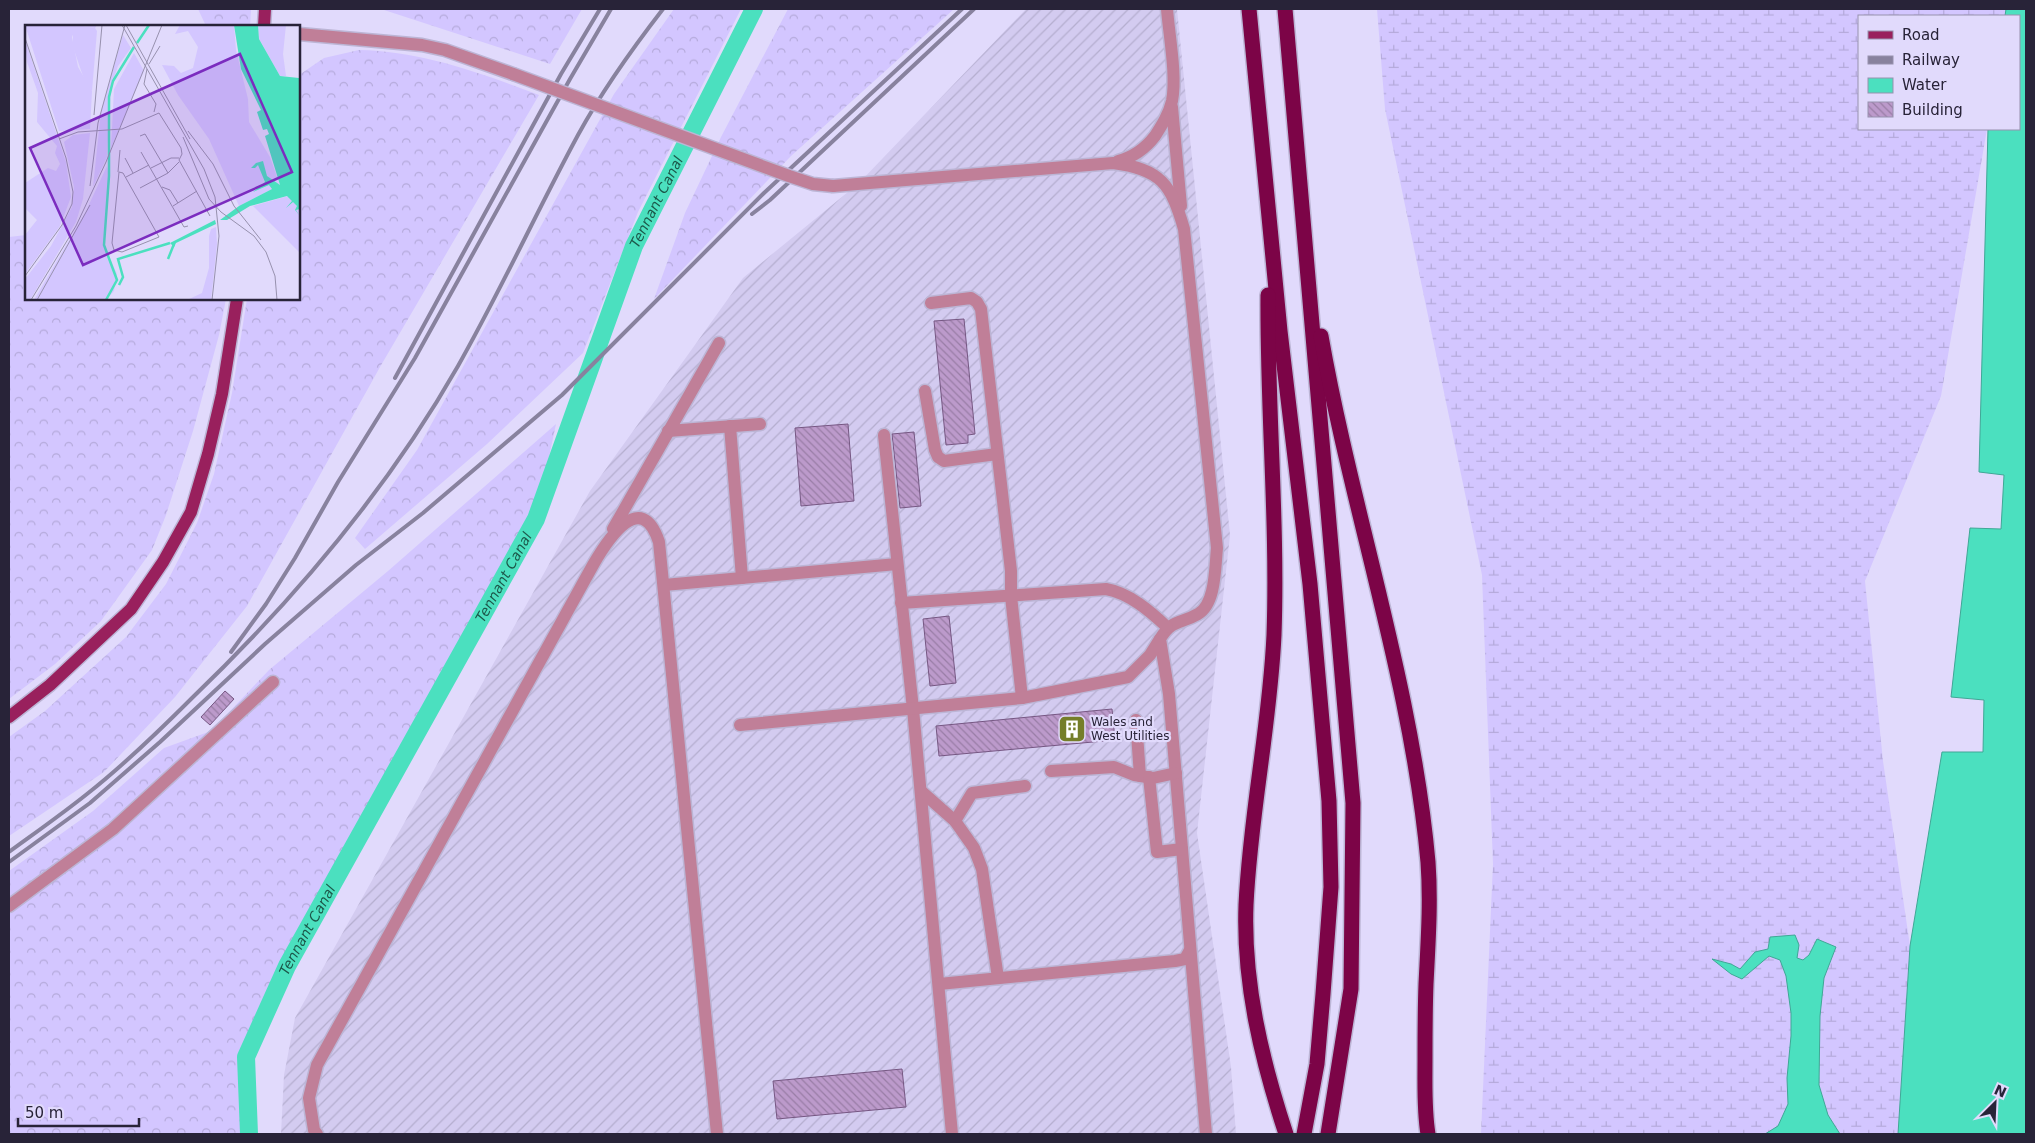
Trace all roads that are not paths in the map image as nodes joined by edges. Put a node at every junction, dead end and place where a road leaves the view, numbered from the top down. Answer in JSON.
{"nodes":[{"id":1,"x":265,"y":9,"type":"edge"},
{"id":2,"x":1167,"y":9,"type":"edge"},
{"id":3,"x":1249,"y":9,"type":"edge"},
{"id":4,"x":1285,"y":9,"type":"edge"},
{"id":5,"x":264,"y":25,"type":"edge"},
{"id":6,"x":300,"y":34,"type":"edge"},
{"id":7,"x":1172,"y":102,"type":"junction"},
{"id":8,"x":1113,"y":163,"type":"junction"},
{"id":9,"x":1269,"y":221,"type":"junction"},
{"id":10,"x":1184,"y":229,"type":"junction"},
{"id":11,"x":1306,"y":249,"type":"junction"},
{"id":12,"x":237,"y":300,"type":"edge"},
{"id":13,"x":931,"y":303,"type":"dead end"},
{"id":14,"x":719,"y":343,"type":"dead end"},
{"id":15,"x":926,"y":391,"type":"dead end"},
{"id":16,"x":760,"y":424,"type":"dead end"},
{"id":17,"x":730,"y":426,"type":"junction"},
{"id":18,"x":668,"y":431,"type":"junction"},
{"id":19,"x":884,"y":435,"type":"dead end"},
{"id":20,"x":997,"y":454,"type":"junction"},
{"id":21,"x":604,"y":546,"type":"junction"},
{"id":22,"x":897,"y":564,"type":"junction"},
{"id":23,"x":742,"y":578,"type":"junction"},
{"id":24,"x":664,"y":585,"type":"junction"},
{"id":25,"x":1011,"y":596,"type":"junction"},
{"id":26,"x":901,"y":603,"type":"junction"},
{"id":27,"x":1167,"y":627,"type":"junction"},
{"id":28,"x":1160,"y":639,"type":"junction"},
{"id":29,"x":272,"y":682,"type":"dead end"},
{"id":30,"x":1022,"y":698,"type":"junction"},
{"id":31,"x":913,"y":709,"type":"junction"},
{"id":32,"x":9,"y":717,"type":"edge"},
{"id":33,"x":1136,"y":720,"type":"dead end"},
{"id":34,"x":740,"y":725,"type":"dead end"},
{"id":35,"x":1051,"y":771,"type":"dead end"},
{"id":36,"x":1176,"y":773,"type":"junction"},
{"id":37,"x":1145,"y":777,"type":"junction"},
{"id":38,"x":1026,"y":786,"type":"dead end"},
{"id":39,"x":921,"y":791,"type":"junction"},
{"id":40,"x":955,"y":821,"type":"junction"},
{"id":41,"x":1182,"y":849,"type":"junction"},
{"id":42,"x":9,"y":906,"type":"edge"},
{"id":43,"x":1190,"y":950,"type":"junction"},
{"id":44,"x":998,"y":978,"type":"junction"},
{"id":45,"x":939,"y":984,"type":"junction"},
{"id":46,"x":317,"y":1134,"type":"edge"},
{"id":47,"x":717,"y":1134,"type":"edge"},
{"id":48,"x":952,"y":1134,"type":"edge"},
{"id":49,"x":1206,"y":1134,"type":"edge"},
{"id":50,"x":1286,"y":1134,"type":"edge"},
{"id":51,"x":1304,"y":1134,"type":"edge"},
{"id":52,"x":1328,"y":1134,"type":"edge"},
{"id":53,"x":1428,"y":1134,"type":"edge"}],
"edges":[{"from":1,"to":5,"type":"main road"},
{"from":2,"to":7,"type":"lane"},
{"from":3,"to":9,"type":"highway"},
{"from":4,"to":11,"type":"highway"},
{"from":6,"to":8,"type":"lane","bridge":true},
{"from":7,"to":8,"type":"lane"},
{"from":7,"to":10,"type":"lane"},
{"from":8,"to":10,"type":"lane"},
{"from":9,"to":50,"type":"highway"},
{"from":9,"to":51,"type":"highway"},
{"from":10,"to":27,"type":"lane"},
{"from":11,"to":52,"type":"highway"},
{"from":11,"to":53,"type":"highway"},
{"from":12,"to":32,"type":"main road"},
{"from":13,"to":20,"type":"lane"},
{"from":14,"to":18,"type":"lane"},
{"from":15,"to":20,"type":"lane"},
{"from":16,"to":17,"type":"lane"},
{"from":17,"to":18,"type":"lane"},
{"from":17,"to":23,"type":"lane"},
{"from":18,"to":21,"type":"lane"},
{"from":19,"to":22,"type":"lane"},
{"from":20,"to":25,"type":"lane"},
{"from":21,"to":24,"type":"lane"},
{"from":21,"to":46,"type":"lane"},
{"from":22,"to":23,"type":"lane"},
{"from":22,"to":26,"type":"lane"},
{"from":23,"to":24,"type":"lane"},
{"from":24,"to":47,"type":"lane"},
{"from":25,"to":26,"type":"lane"},
{"from":25,"to":27,"type":"lane"},
{"from":25,"to":30,"type":"lane"},
{"from":26,"to":31,"type":"lane"},
{"from":27,"to":28,"type":"lane"},
{"from":28,"to":30,"type":"lane"},
{"from":28,"to":36,"type":"lane"},
{"from":29,"to":42,"type":"lane"},
{"from":30,"to":31,"type":"lane"},
{"from":31,"to":34,"type":"lane"},
{"from":31,"to":39,"type":"lane"},
{"from":33,"to":37,"type":"lane"},
{"from":35,"to":37,"type":"lane"},
{"from":36,"to":37,"type":"lane"},
{"from":36,"to":41,"type":"lane"},
{"from":37,"to":41,"type":"lane"},
{"from":38,"to":40,"type":"lane"},
{"from":39,"to":40,"type":"lane"},
{"from":39,"to":45,"type":"lane"},
{"from":40,"to":44,"type":"lane"},
{"from":41,"to":43,"type":"lane"},
{"from":43,"to":44,"type":"lane"},
{"from":43,"to":49,"type":"lane"},
{"from":44,"to":45,"type":"lane"},
{"from":45,"to":48,"type":"lane"}]}
